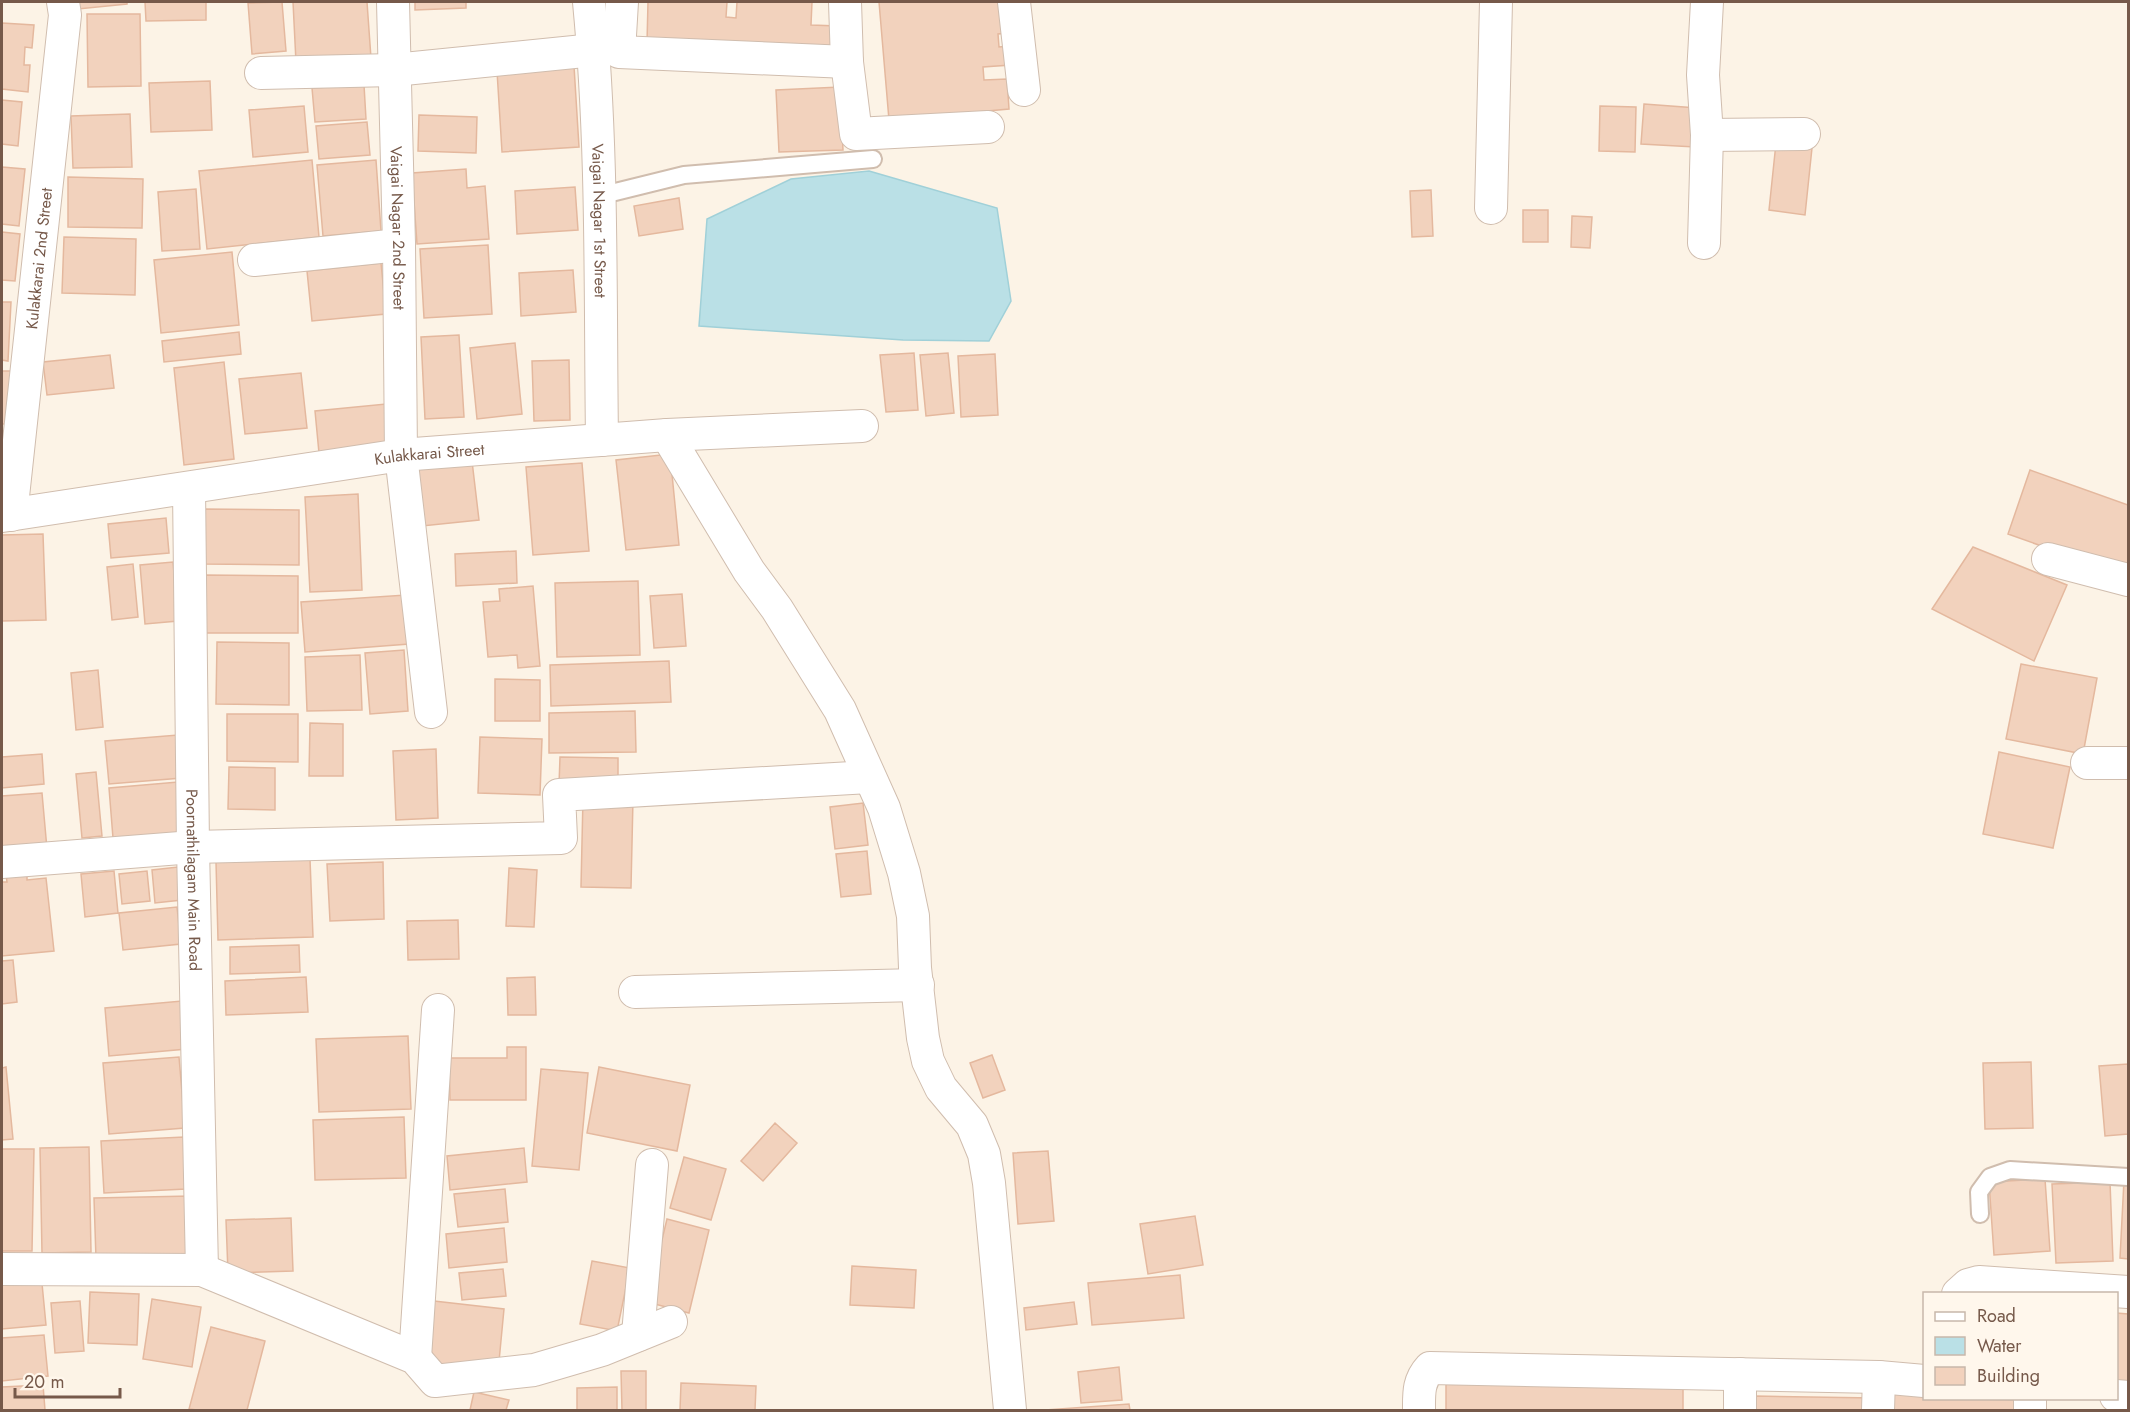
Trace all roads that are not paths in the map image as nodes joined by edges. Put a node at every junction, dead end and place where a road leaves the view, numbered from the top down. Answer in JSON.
{"nodes":[{"id":1,"x":63,"y":2,"type":"edge"},
{"id":2,"x":393,"y":2,"type":"edge"},
{"id":3,"x":590,"y":2,"type":"edge"},
{"id":4,"x":622,"y":2,"type":"edge"},
{"id":5,"x":845,"y":2,"type":"edge"},
{"id":6,"x":1014,"y":2,"type":"edge"},
{"id":7,"x":1496,"y":2,"type":"edge"},
{"id":8,"x":1707,"y":2,"type":"edge"},
{"id":9,"x":594,"y":50,"type":"junction"},
{"id":10,"x":847,"y":62,"type":"junction"},
{"id":11,"x":394,"y":70,"type":"junction"},
{"id":12,"x":261,"y":74,"type":"dead end"},
{"id":13,"x":1024,"y":90,"type":"dead end"},
{"id":14,"x":988,"y":127,"type":"dead end"},
{"id":15,"x":1804,"y":134,"type":"dead end"},
{"id":16,"x":1707,"y":135,"type":"junction"},
{"id":17,"x":873,"y":159,"type":"dead end"},
{"id":18,"x":599,"y":196,"type":"junction"},
{"id":19,"x":1491,"y":207,"type":"dead end"},
{"id":20,"x":1704,"y":243,"type":"dead end"},
{"id":21,"x":399,"y":245,"type":"junction"},
{"id":22,"x":254,"y":260,"type":"dead end"},
{"id":23,"x":862,"y":426,"type":"dead end"},
{"id":24,"x":667,"y":435,"type":"junction"},
{"id":25,"x":602,"y":440,"type":"junction"},
{"id":26,"x":401,"y":455,"type":"junction"},
{"id":27,"x":189,"y":488,"type":"junction"},
{"id":28,"x":6,"y":515,"type":"edge"},
{"id":29,"x":2048,"y":559,"type":"dead end"},
{"id":30,"x":2128,"y":580,"type":"edge"},
{"id":31,"x":431,"y":712,"type":"dead end"},
{"id":32,"x":2087,"y":763,"type":"dead end"},
{"id":33,"x":2128,"y":763,"type":"edge"},
{"id":34,"x":869,"y":777,"type":"junction"},
{"id":35,"x":193,"y":847,"type":"junction"},
{"id":36,"x":2,"y":862,"type":"edge"},
{"id":37,"x":918,"y":985,"type":"junction"},
{"id":38,"x":635,"y":992,"type":"dead end"},
{"id":39,"x":438,"y":1010,"type":"dead end"},
{"id":40,"x":652,"y":1165,"type":"dead end"},
{"id":41,"x":2128,"y":1177,"type":"edge"},
{"id":42,"x":1980,"y":1214,"type":"dead end"},
{"id":43,"x":2,"y":1269,"type":"edge"},
{"id":44,"x":202,"y":1270,"type":"junction"},
{"id":45,"x":1959,"y":1292,"type":"edge"},
{"id":46,"x":2128,"y":1292,"type":"edge"},
{"id":47,"x":671,"y":1322,"type":"dead end"},
{"id":48,"x":638,"y":1335,"type":"junction"},
{"id":49,"x":415,"y":1358,"type":"junction"},
{"id":50,"x":1740,"y":1374,"type":"junction"},
{"id":51,"x":1879,"y":1377,"type":"junction"},
{"id":52,"x":1923,"y":1381,"type":"edge"},
{"id":53,"x":1010,"y":1410,"type":"edge"},
{"id":54,"x":1419,"y":1410,"type":"edge"},
{"id":55,"x":1740,"y":1410,"type":"edge"},
{"id":56,"x":1878,"y":1410,"type":"edge"}],
"edges":[{"from":1,"to":28,"type":"street","name":"Kulakkarai 2nd Street"},
{"from":2,"to":11,"type":"street","name":"Vaigai Nagar 2nd Street"},
{"from":3,"to":9,"type":"street","name":"Vaigai Nagar 1st Street"},
{"from":4,"to":10,"type":"street"},
{"from":5,"to":10,"type":"street"},
{"from":6,"to":13,"type":"street"},
{"from":7,"to":19,"type":"street"},
{"from":8,"to":16,"type":"street"},
{"from":9,"to":11,"type":"street"},
{"from":9,"to":18,"type":"street","name":"Vaigai Nagar 1st Street"},
{"from":10,"to":14,"type":"street"},
{"from":11,"to":12,"type":"street"},
{"from":11,"to":21,"type":"street","name":"Vaigai Nagar 2nd Street"},
{"from":15,"to":16,"type":"street"},
{"from":16,"to":20,"type":"street"},
{"from":17,"to":18,"type":"lane"},
{"from":18,"to":25,"type":"street","name":"Vaigai Nagar 1st Street"},
{"from":21,"to":22,"type":"street"},
{"from":21,"to":26,"type":"street","name":"Vaigai Nagar 2nd Street"},
{"from":23,"to":24,"type":"street","name":"Kulakkarai Street"},
{"from":24,"to":25,"type":"street","name":"Kulakkarai Street"},
{"from":24,"to":34,"type":"street"},
{"from":25,"to":26,"type":"street","name":"Kulakkarai Street"},
{"from":26,"to":27,"type":"street","name":"Kulakkarai Street"},
{"from":26,"to":31,"type":"street","name":"Vaigai Nagar 2nd Street"},
{"from":27,"to":28,"type":"street","name":"Kulakkarai Street"},
{"from":27,"to":35,"type":"street","name":"Poornathilagam Main Road"},
{"from":29,"to":30,"type":"street"},
{"from":32,"to":33,"type":"street"},
{"from":34,"to":35,"type":"street"},
{"from":34,"to":37,"type":"street"},
{"from":35,"to":36,"type":"street"},
{"from":35,"to":44,"type":"street","name":"Poornathilagam Main Road"},
{"from":37,"to":38,"type":"street"},
{"from":37,"to":53,"type":"street"},
{"from":39,"to":49,"type":"street"},
{"from":40,"to":48,"type":"street"},
{"from":41,"to":42,"type":"lane"},
{"from":43,"to":44,"type":"street"},
{"from":44,"to":49,"type":"street"},
{"from":45,"to":46,"type":"street"},
{"from":47,"to":48,"type":"street"},
{"from":48,"to":49,"type":"street"},
{"from":50,"to":51,"type":"street"},
{"from":50,"to":54,"type":"street"},
{"from":50,"to":55,"type":"street"},
{"from":51,"to":52,"type":"street"},
{"from":51,"to":56,"type":"street"}]}
